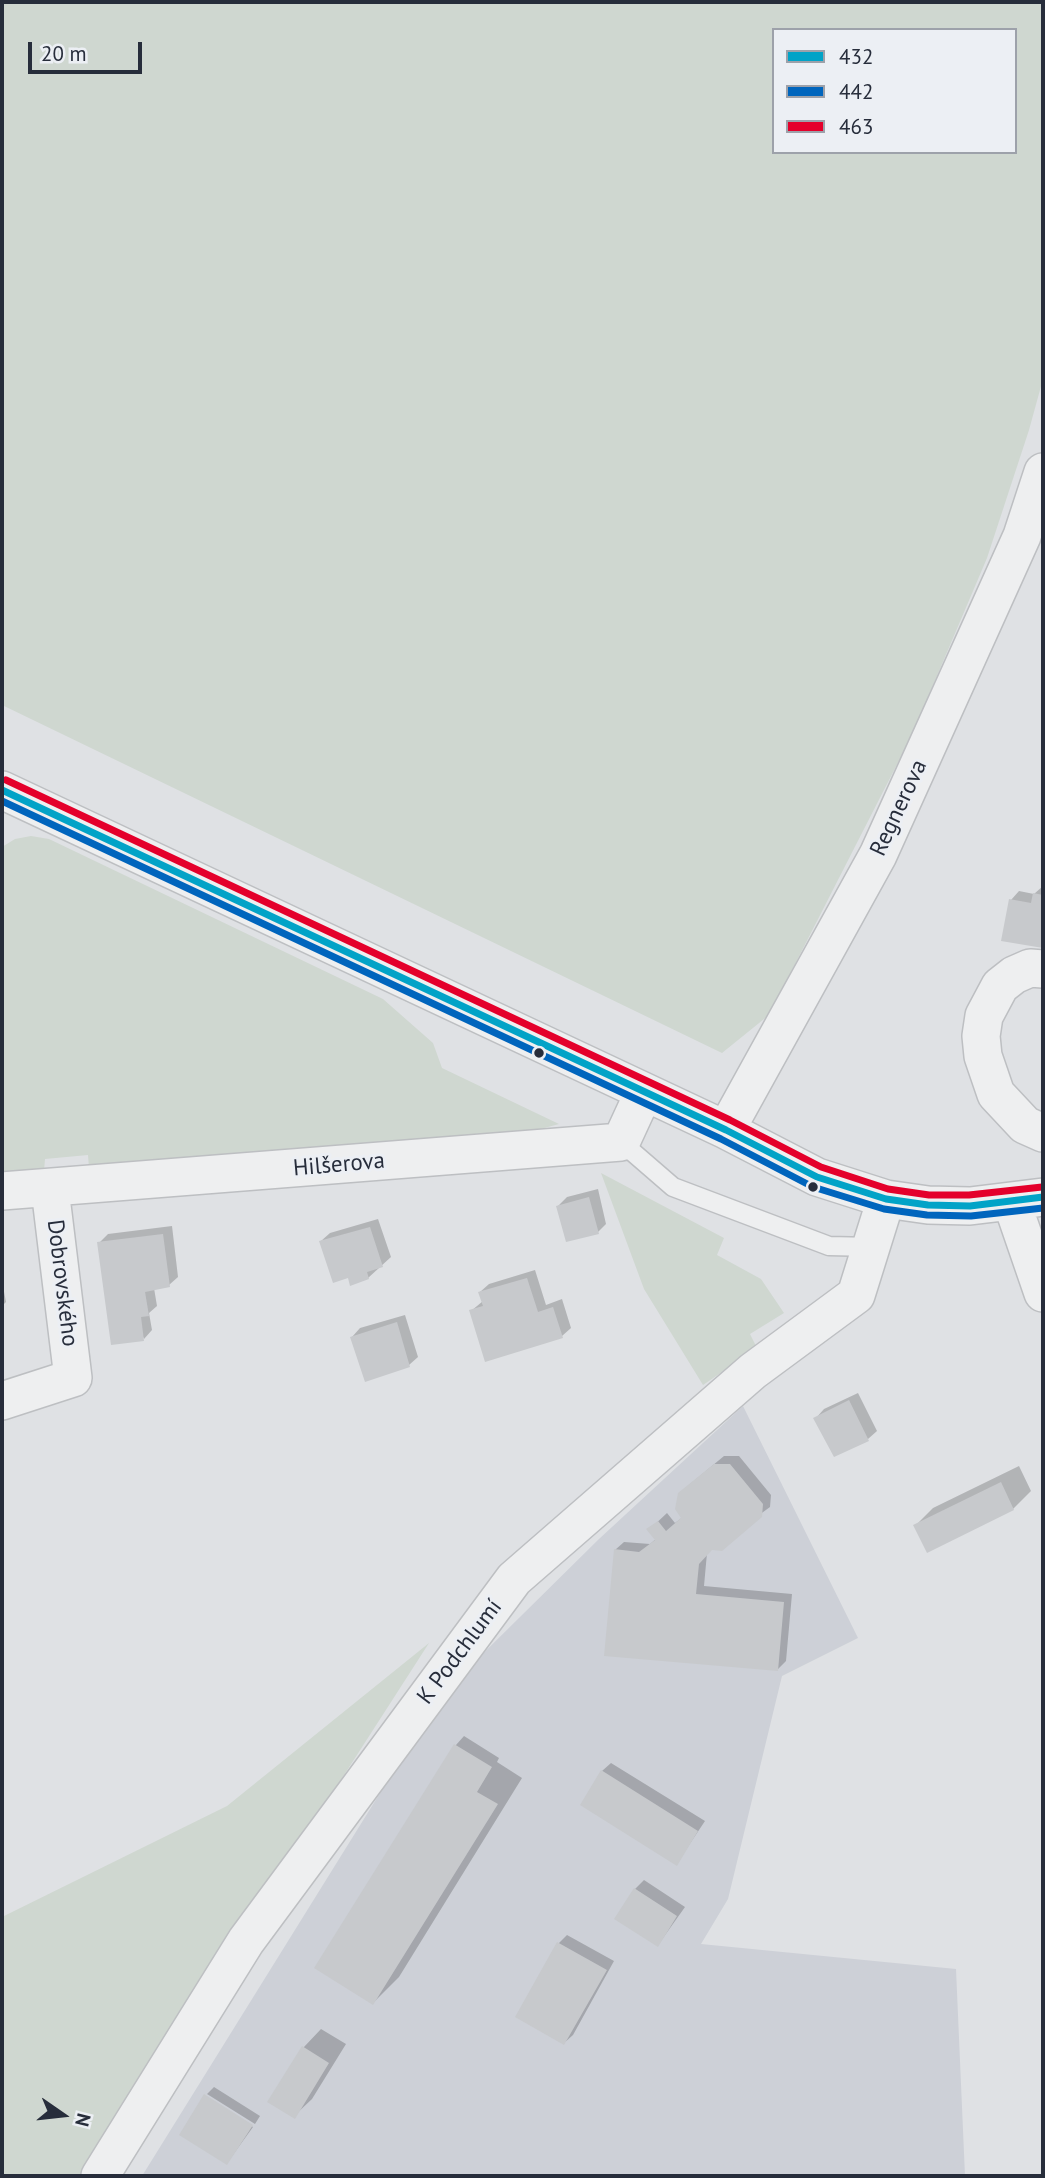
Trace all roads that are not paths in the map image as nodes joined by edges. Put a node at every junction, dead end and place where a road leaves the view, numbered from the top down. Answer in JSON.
{"nodes":[{"id":1,"x":1043,"y":472,"type":"edge"},
{"id":2,"x":2,"y":790,"type":"edge"},
{"id":3,"x":1043,"y":969,"type":"edge"},
{"id":4,"x":644,"y":1092,"type":"junction"},
{"id":5,"x":726,"y":1130,"type":"junction"},
{"id":6,"x":1043,"y":1133,"type":"edge"},
{"id":7,"x":621,"y":1142,"type":"junction"},
{"id":8,"x":50,"y":1189,"type":"junction"},
{"id":9,"x":2,"y":1191,"type":"edge"},
{"id":10,"x":886,"y":1199,"type":"junction"},
{"id":11,"x":1028,"y":1200,"type":"edge"},
{"id":12,"x":872,"y":1247,"type":"junction"},
{"id":13,"x":1043,"y":1293,"type":"edge"},
{"id":14,"x":2,"y":1401,"type":"edge"},
{"id":15,"x":100,"y":2176,"type":"edge"}],
"edges":[{"from":1,"to":5,"type":"street","name":"Regnerova"},
{"from":2,"to":4,"type":"street"},
{"from":3,"to":6,"type":"street"},
{"from":4,"to":5,"type":"street"},
{"from":4,"to":7,"type":"street"},
{"from":5,"to":10,"type":"street"},
{"from":7,"to":8,"type":"street","name":"Hilšerova"},
{"from":7,"to":12,"type":"lane"},
{"from":8,"to":9,"type":"street","name":"Hilšerova"},
{"from":8,"to":14,"type":"street","name":"Dobrovského"},
{"from":10,"to":11,"type":"street"},
{"from":10,"to":12,"type":"street","name":"K Podchlumí"},
{"from":11,"to":13,"type":"street"},
{"from":12,"to":15,"type":"street","name":"K Podchlumí"}]}
